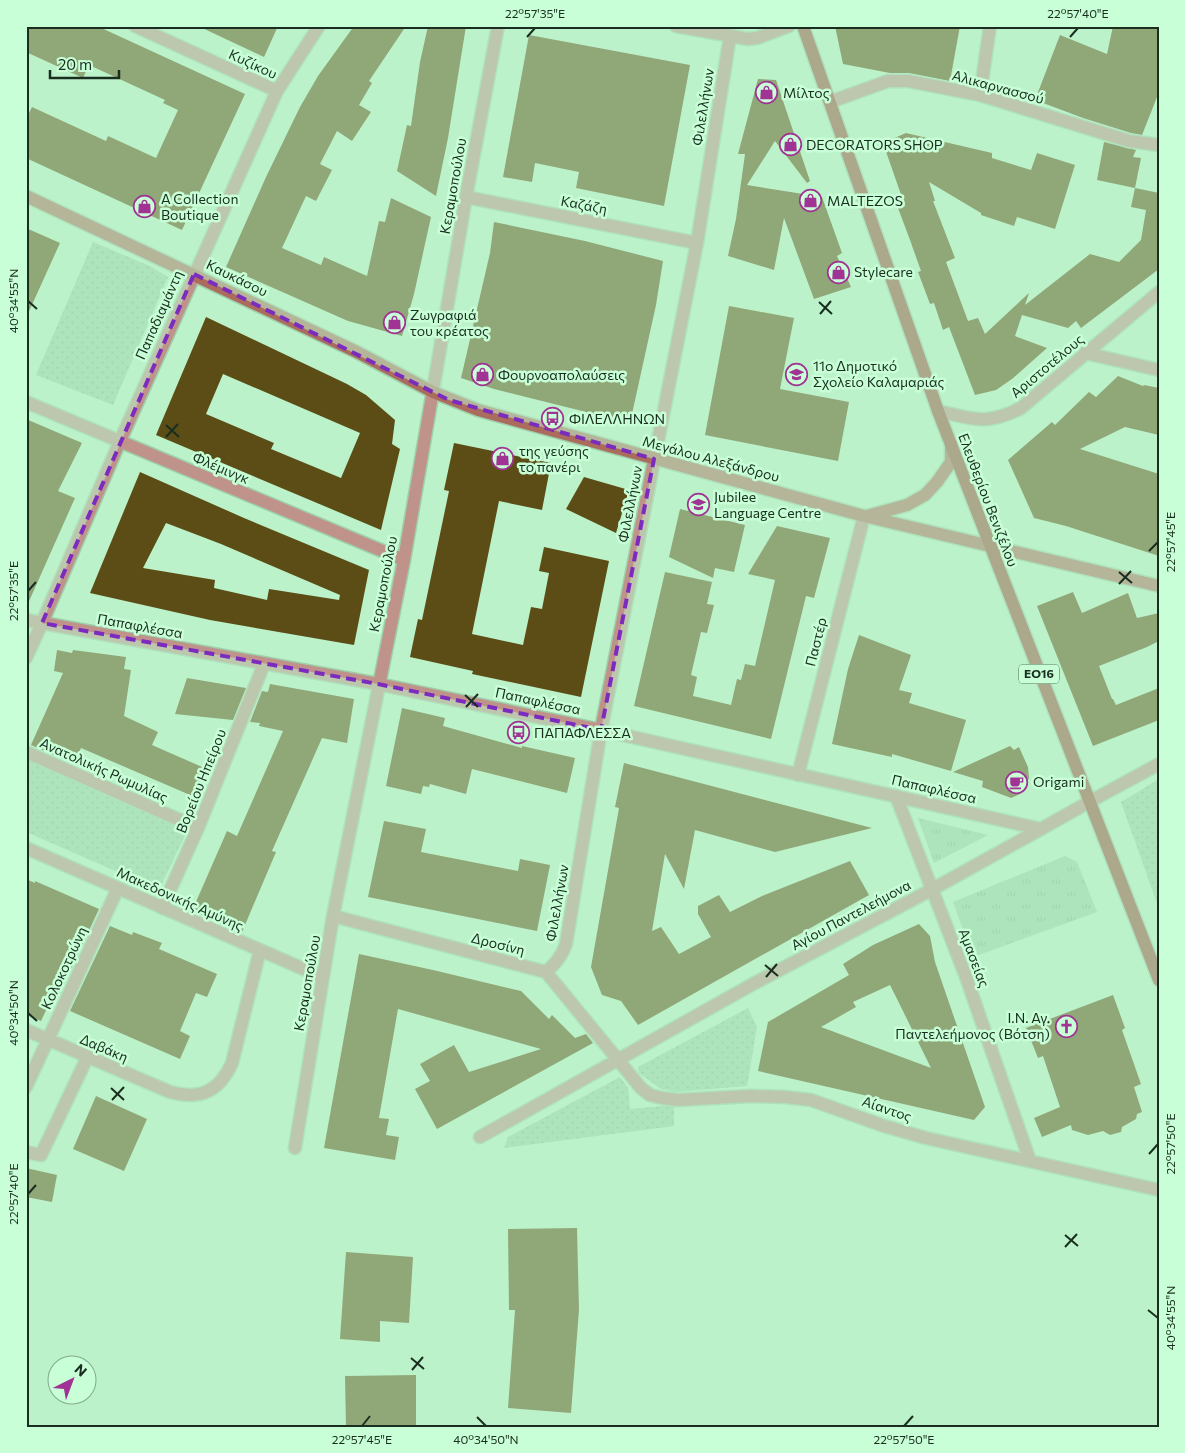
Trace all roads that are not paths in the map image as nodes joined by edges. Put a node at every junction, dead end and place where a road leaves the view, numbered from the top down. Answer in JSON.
{"nodes":[{"id":1,"x":135,"y":26,"type":"edge"},
{"id":2,"x":319,"y":26,"type":"edge"},
{"id":3,"x":498,"y":26,"type":"edge"},
{"id":4,"x":676,"y":26,"type":"edge"},
{"id":5,"x":790,"y":26,"type":"edge"},
{"id":6,"x":803,"y":26,"type":"edge"},
{"id":7,"x":990,"y":26,"type":"edge"},
{"id":8,"x":730,"y":36,"type":"junction"},
{"id":9,"x":277,"y":91,"type":"junction"},
{"id":10,"x":980,"y":95,"type":"junction"},
{"id":11,"x":830,"y":102,"type":"junction"},
{"id":12,"x":1159,"y":145,"type":"edge"},
{"id":13,"x":26,"y":196,"type":"edge"},
{"id":14,"x":466,"y":197,"type":"junction"},
{"id":15,"x":697,"y":244,"type":"junction"},
{"id":16,"x":194,"y":274,"type":"junction"},
{"id":17,"x":1159,"y":292,"type":"edge"},
{"id":18,"x":1085,"y":353,"type":"junction"},
{"id":19,"x":1159,"y":370,"type":"edge"},
{"id":20,"x":433,"y":392,"type":"junction"},
{"id":21,"x":26,"y":402,"type":"edge"},
{"id":22,"x":938,"y":411,"type":"junction"},
{"id":23,"x":120,"y":442,"type":"junction"},
{"id":24,"x":951,"y":444,"type":"junction"},
{"id":25,"x":654,"y":459,"type":"junction"},
{"id":26,"x":864,"y":516,"type":"junction"},
{"id":27,"x":990,"y":546,"type":"junction"},
{"id":28,"x":404,"y":560,"type":"junction"},
{"id":29,"x":1159,"y":586,"type":"edge"},
{"id":30,"x":26,"y":620,"type":"edge"},
{"id":31,"x":42,"y":623,"type":"junction"},
{"id":32,"x":26,"y":658,"type":"edge"},
{"id":33,"x":264,"y":664,"type":"junction"},
{"id":34,"x":378,"y":684,"type":"junction"},
{"id":35,"x":601,"y":730,"type":"junction"},
{"id":36,"x":26,"y":752,"type":"edge"},
{"id":37,"x":1159,"y":764,"type":"edge"},
{"id":38,"x":798,"y":775,"type":"junction"},
{"id":39,"x":896,"y":796,"type":"junction"},
{"id":40,"x":1089,"y":802,"type":"junction"},
{"id":41,"x":198,"y":828,"type":"junction"},
{"id":42,"x":1041,"y":829,"type":"junction"},
{"id":43,"x":26,"y":848,"type":"edge"},
{"id":44,"x":118,"y":888,"type":"junction"},
{"id":45,"x":932,"y":890,"type":"junction"},
{"id":46,"x":162,"y":908,"type":"junction"},
{"id":47,"x":333,"y":916,"type":"junction"},
{"id":48,"x":260,"y":950,"type":"junction"},
{"id":49,"x":546,"y":972,"type":"junction"},
{"id":50,"x":322,"y":977,"type":"junction"},
{"id":51,"x":1159,"y":980,"type":"edge"},
{"id":52,"x":26,"y":1030,"type":"edge"},
{"id":53,"x":47,"y":1039,"type":"junction"},
{"id":54,"x":88,"y":1058,"type":"junction"},
{"id":55,"x":617,"y":1059,"type":"junction"},
{"id":56,"x":26,"y":1087,"type":"edge"},
{"id":57,"x":480,"y":1137,"type":"dead end"},
{"id":58,"x":295,"y":1148,"type":"dead end"},
{"id":59,"x":26,"y":1152,"type":"edge"},
{"id":60,"x":1030,"y":1161,"type":"junction"},
{"id":61,"x":1159,"y":1190,"type":"edge"}],
"edges":[{"from":1,"to":9,"type":"street","name":"Κυζίκου"},
{"from":2,"to":9,"type":"street","name":"Παπαδιαμάντη"},
{"from":3,"to":14,"type":"street","name":"Κεραμοπούλου"},
{"from":4,"to":8,"type":"street"},
{"from":5,"to":8,"type":"street"},
{"from":6,"to":11,"type":"main road","name":"Ελευθερίου Βενιζέλου","number":"ΕΟ16"},
{"from":7,"to":10,"type":"street"},
{"from":8,"to":15,"type":"street","name":"Φιλελλήνων"},
{"from":9,"to":16,"type":"street","name":"Παπαδιαμάντη"},
{"from":10,"to":11,"type":"street","name":"Αλικαρνασσού"},
{"from":10,"to":12,"type":"street","name":"Αλικαρνασσού"},
{"from":11,"to":22,"type":"main road","name":"Ελευθερίου Βενιζέλου","number":"ΕΟ16"},
{"from":13,"to":16,"type":"main road","name":"Καυκάσου"},
{"from":14,"to":15,"type":"street","name":"Καζάζη"},
{"from":14,"to":20,"type":"street","name":"Κεραμοπούλου"},
{"from":15,"to":25,"type":"street","name":"Φιλελλήνων"},
{"from":16,"to":20,"type":"main road","name":"Καυκάσου"},
{"from":16,"to":23,"type":"street","name":"Παπαδιαμάντη"},
{"from":17,"to":18,"type":"street","name":"Αριστοτέλους"},
{"from":18,"to":19,"type":"street"},
{"from":18,"to":22,"type":"street","name":"Αριστοτέλους"},
{"from":20,"to":25,"type":"main road","name":"Μεγάλου Αλεξάνδρου"},
{"from":20,"to":28,"type":"street","name":"Κεραμοπούλου"},
{"from":21,"to":23,"type":"street","name":"Φλέμινγκ"},
{"from":22,"to":24,"type":"main road","name":"Ελευθερίου Βενιζέλου","number":"ΕΟ16"},
{"from":23,"to":28,"type":"street","name":"Φλέμινγκ"},
{"from":23,"to":31,"type":"street","name":"Παπαδιαμάντη"},
{"from":24,"to":26,"type":"main road"},
{"from":24,"to":27,"type":"main road","name":"Ελευθερίου Βενιζέλου","number":"ΕΟ16"},
{"from":25,"to":26,"type":"main road","name":"Μεγάλου Αλεξάνδρου"},
{"from":25,"to":35,"type":"street","name":"Φιλελλήνων"},
{"from":26,"to":27,"type":"main road","name":"Μεγάλου Αλεξάνδρου"},
{"from":26,"to":38,"type":"street","name":"Παστέρ"},
{"from":27,"to":29,"type":"main road","name":"Μεγάλου Αλεξάνδρου"},
{"from":27,"to":40,"type":"main road","name":"Ελευθερίου Βενιζέλου","number":"ΕΟ16"},
{"from":28,"to":34,"type":"street","name":"Κεραμοπούλου"},
{"from":30,"to":31,"type":"street","name":"Παπαφλέσσα"},
{"from":31,"to":32,"type":"street","name":"Παπαδιαμάντη"},
{"from":31,"to":33,"type":"street","name":"Παπαφλέσσα"},
{"from":33,"to":34,"type":"street","name":"Παπαφλέσσα"},
{"from":33,"to":41,"type":"street","name":"Βορείου Ηπείρου"},
{"from":34,"to":35,"type":"street","name":"Παπαφλέσσα"},
{"from":34,"to":47,"type":"street","name":"Κεραμοπούλου"},
{"from":35,"to":38,"type":"street","name":"Παπαφλέσσα"},
{"from":35,"to":49,"type":"street","name":"Φιλελλήνων"},
{"from":36,"to":41,"type":"street","name":"Ανατολικής Ρωμυλίας"},
{"from":37,"to":40,"type":"street","name":"Αγίου Παντελεήμονα"},
{"from":38,"to":39,"type":"street","name":"Παπαφλέσσα"},
{"from":39,"to":42,"type":"street","name":"Παπαφλέσσα"},
{"from":39,"to":45,"type":"street","name":"Αμασείας"},
{"from":40,"to":42,"type":"street","name":"Αγίου Παντελεήμονα"},
{"from":40,"to":51,"type":"main road","name":"Ελευθερίου Βενιζέλου","number":"ΕΟ16"},
{"from":41,"to":46,"type":"street","name":"Βορείου Ηπείρου"},
{"from":42,"to":45,"type":"street","name":"Αγίου Παντελεήμονα"},
{"from":43,"to":44,"type":"street","name":"Μακεδονικής Αμύνης"},
{"from":44,"to":46,"type":"street","name":"Μακεδονικής Αμύνης"},
{"from":44,"to":53,"type":"street","name":"Κολοκοτρώνη"},
{"from":45,"to":55,"type":"street","name":"Αγίου Παντελεήμονα"},
{"from":45,"to":60,"type":"street","name":"Αμασείας"},
{"from":46,"to":48,"type":"street","name":"Μακεδονικής Αμύνης"},
{"from":47,"to":49,"type":"street","name":"Δροσίνη"},
{"from":47,"to":50,"type":"street","name":"Κεραμοπούλου"},
{"from":48,"to":50,"type":"street","name":"Μακεδονικής Αμύνης"},
{"from":48,"to":54,"type":"street","name":"Δαβάκη"},
{"from":49,"to":55,"type":"street"},
{"from":50,"to":58,"type":"street","name":"Κεραμοπούλου"},
{"from":52,"to":53,"type":"street","name":"Δαβάκη"},
{"from":53,"to":54,"type":"street","name":"Δαβάκη"},
{"from":53,"to":56,"type":"street","name":"Κολοκοτρώνη"},
{"from":54,"to":59,"type":"street"},
{"from":55,"to":57,"type":"street","name":"Αγίου Παντελεήμονα"},
{"from":55,"to":60,"type":"street","name":"Αίαντος"},
{"from":60,"to":61,"type":"street","name":"Αίαντος"}]}
